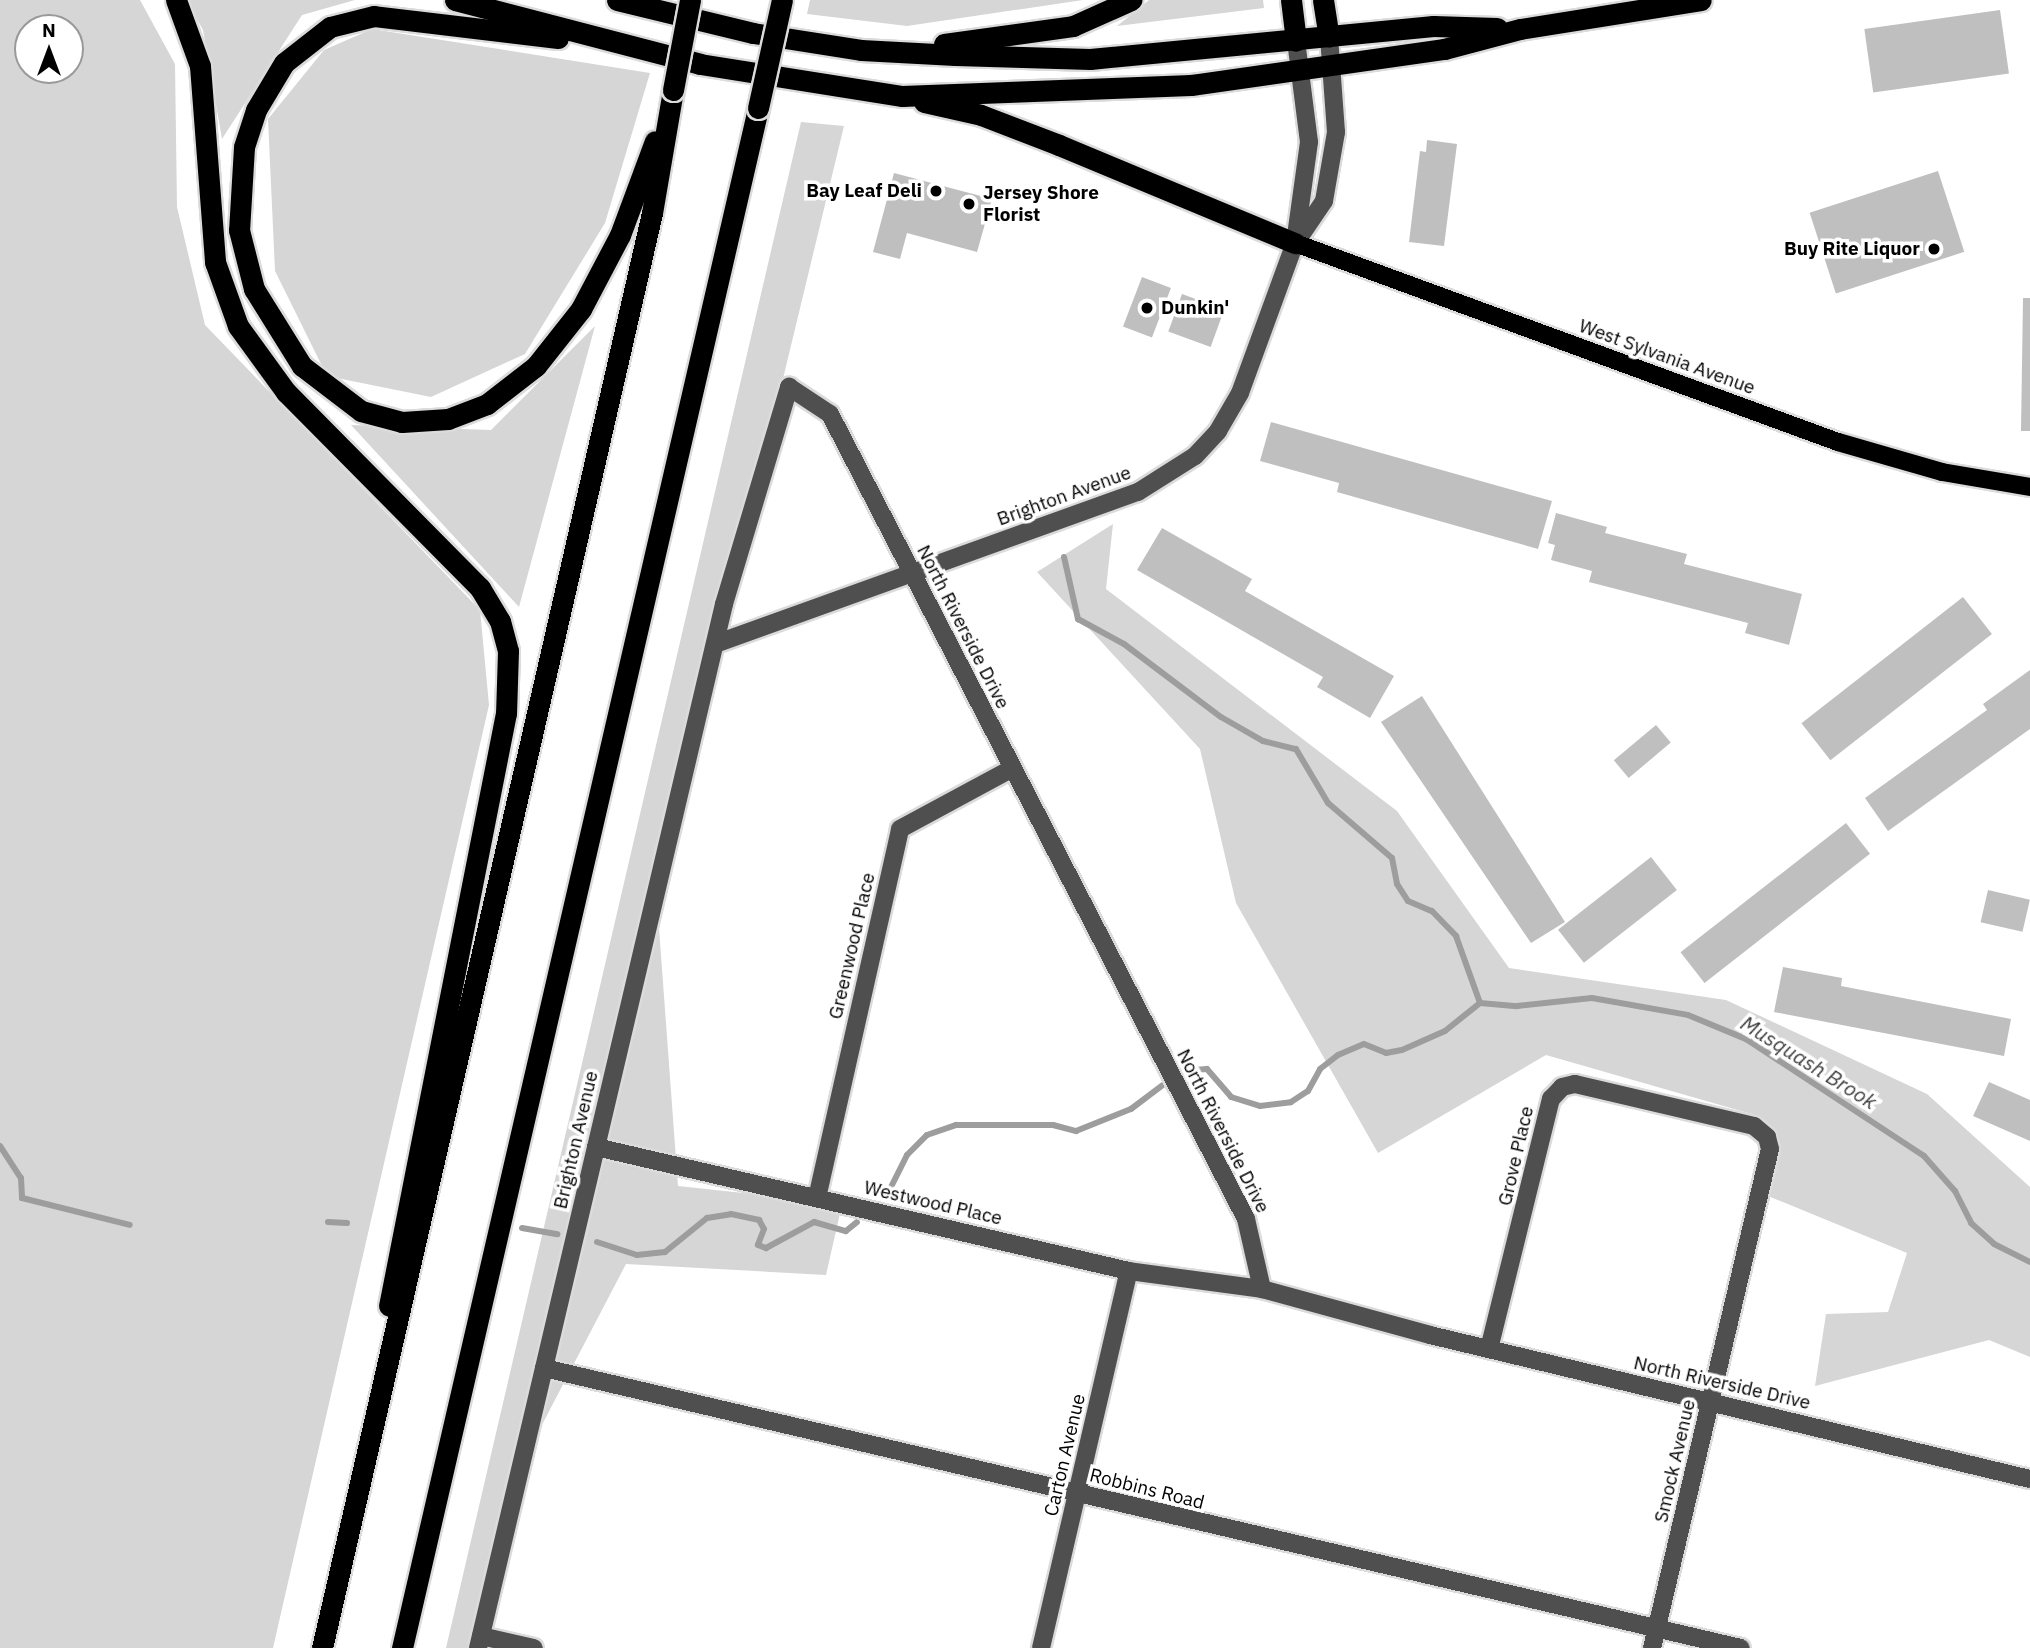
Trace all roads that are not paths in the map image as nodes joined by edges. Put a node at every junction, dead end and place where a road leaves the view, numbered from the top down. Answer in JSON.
{"nodes":[{"id":1,"x":176,"y":0,"type":"edge"},
{"id":2,"x":455,"y":0,"type":"edge"},
{"id":3,"x":617,"y":0,"type":"edge"},
{"id":4,"x":690,"y":0,"type":"edge"},
{"id":5,"x":782,"y":0,"type":"edge"},
{"id":6,"x":1131,"y":0,"type":"edge"},
{"id":7,"x":1291,"y":0,"type":"edge"},
{"id":8,"x":1323,"y":0,"type":"edge"},
{"id":9,"x":1701,"y":0,"type":"edge"},
{"id":10,"x":1520,"y":29,"type":"junction"},
{"id":11,"x":1329,"y":37,"type":"junction"},
{"id":12,"x":1296,"y":41,"type":"junction"},
{"id":13,"x":621,"y":44,"type":"junction"},
{"id":14,"x":898,"y":51,"type":"junction"},
{"id":15,"x":1333,"y":66,"type":"junction"},
{"id":16,"x":1300,"y":71,"type":"junction"},
{"id":17,"x":902,"y":96,"type":"junction"},
{"id":18,"x":671,"y":100,"type":"junction"},
{"id":19,"x":1295,"y":243,"type":"junction"},
{"id":20,"x":789,"y":387,"type":"joint"},
{"id":21,"x":2030,"y":487,"type":"edge"},
{"id":22,"x":911,"y":574,"type":"junction"},
{"id":23,"x":718,"y":643,"type":"junction"},
{"id":24,"x":1013,"y":768,"type":"junction"},
{"id":25,"x":1755,"y":1126,"type":"joint"},
{"id":26,"x":596,"y":1147,"type":"junction"},
{"id":27,"x":817,"y":1198,"type":"junction"},
{"id":28,"x":1129,"y":1271,"type":"junction"},
{"id":29,"x":1262,"y":1289,"type":"junction"},
{"id":30,"x":1489,"y":1349,"type":"junction"},
{"id":31,"x":544,"y":1368,"type":"junction"},
{"id":32,"x":382,"y":1376,"type":"junction"},
{"id":33,"x":1711,"y":1402,"type":"junction"},
{"id":34,"x":2030,"y":1479,"type":"edge"},
{"id":35,"x":1078,"y":1493,"type":"junction"},
{"id":36,"x":1657,"y":1629,"type":"junction"},
{"id":37,"x":479,"y":1642,"type":"edge"},
{"id":38,"x":322,"y":1648,"type":"edge"},
{"id":39,"x":402,"y":1648,"type":"edge"},
{"id":40,"x":534,"y":1648,"type":"edge"},
{"id":41,"x":1041,"y":1648,"type":"edge"},
{"id":42,"x":1652,"y":1648,"type":"edge"},
{"id":43,"x":1741,"y":1648,"type":"edge"}],
"edges":[{"from":1,"to":32,"type":"highway"},
{"from":2,"to":13,"type":"highway"},
{"from":3,"to":14,"type":"highway"},
{"from":4,"to":18,"type":"highway","bridge":true},
{"from":5,"to":39,"type":"highway","bridge":true},
{"from":6,"to":14,"type":"highway"},
{"from":7,"to":12,"type":"highway"},
{"from":8,"to":11,"type":"highway"},
{"from":9,"to":10,"type":"highway"},
{"from":10,"to":11,"type":"highway"},
{"from":10,"to":15,"type":"highway"},
{"from":11,"to":12,"type":"highway"},
{"from":11,"to":15,"type":"street","name":"Brighton Avenue"},
{"from":12,"to":14,"type":"highway"},
{"from":12,"to":16,"type":"street","name":"Brighton Avenue"},
{"from":13,"to":17,"type":"highway"},
{"from":13,"to":18,"type":"highway"},
{"from":15,"to":16,"type":"highway"},
{"from":15,"to":19,"type":"street","name":"Brighton Avenue"},
{"from":16,"to":17,"type":"highway"},
{"from":16,"to":19,"type":"street","name":"Brighton Avenue"},
{"from":17,"to":19,"type":"highway"},
{"from":18,"to":32,"type":"highway"},
{"from":19,"to":21,"type":"main road","name":"West Sylvania Avenue"},
{"from":19,"to":22,"type":"street","name":"Brighton Avenue"},
{"from":20,"to":22,"type":"street","name":"North Riverside Drive"},
{"from":20,"to":23,"type":"street","name":"Brighton Avenue"},
{"from":22,"to":23,"type":"street","name":"Brighton Avenue"},
{"from":22,"to":24,"type":"street","name":"North Riverside Drive"},
{"from":23,"to":26,"type":"street","name":"Brighton Avenue"},
{"from":24,"to":27,"type":"street","name":"Greenwood Place"},
{"from":24,"to":29,"type":"street","name":"North Riverside Drive"},
{"from":25,"to":30,"type":"street","name":"Grove Place"},
{"from":25,"to":33,"type":"street","name":"Smock Avenue"},
{"from":26,"to":27,"type":"street","name":"Westwood Place"},
{"from":26,"to":31,"type":"street","name":"Brighton Avenue"},
{"from":27,"to":28,"type":"street","name":"Westwood Place"},
{"from":28,"to":29,"type":"street","name":"Westwood Place"},
{"from":28,"to":35,"type":"street","name":"Carton Avenue"},
{"from":29,"to":30,"type":"street","name":"North Riverside Drive"},
{"from":30,"to":33,"type":"street","name":"North Riverside Drive"},
{"from":31,"to":35,"type":"street","name":"Robbins Road"},
{"from":31,"to":37,"type":"street","name":"Brighton Avenue"},
{"from":32,"to":38,"type":"highway"},
{"from":33,"to":34,"type":"street","name":"North Riverside Drive"},
{"from":33,"to":36,"type":"street","name":"Smock Avenue"},
{"from":35,"to":36,"type":"street","name":"Robbins Road"},
{"from":35,"to":41,"type":"street","name":"Carton Avenue"},
{"from":36,"to":42,"type":"street","name":"Smock Avenue"},
{"from":36,"to":43,"type":"street","name":"Robbins Road"},
{"from":37,"to":40,"type":"street"}]}
